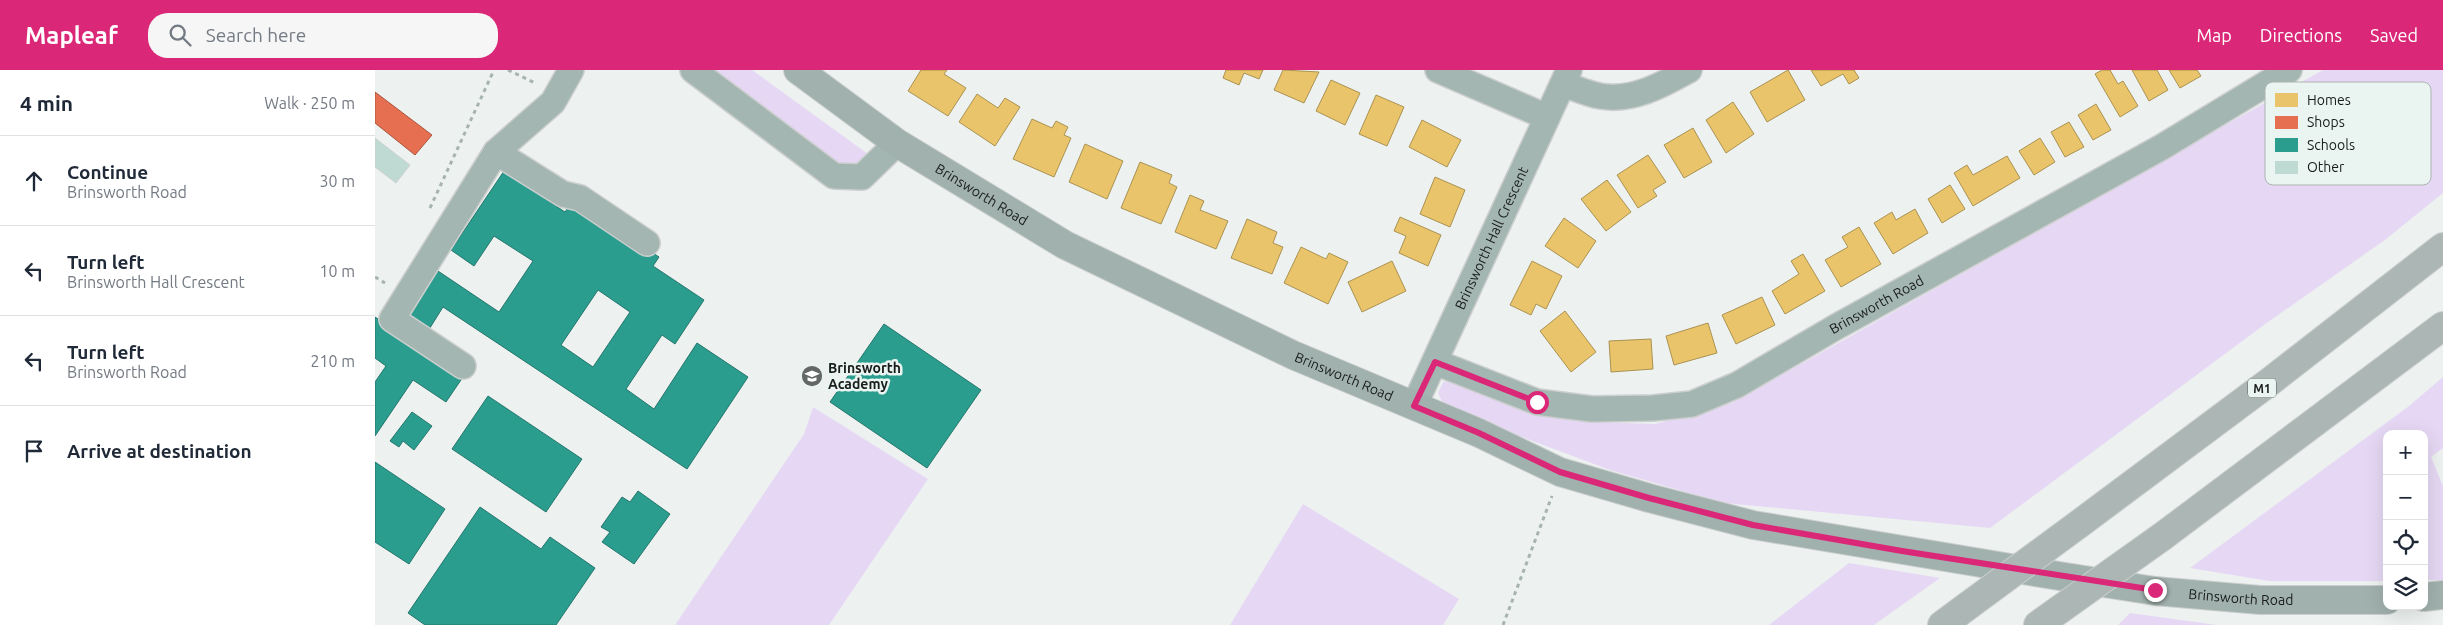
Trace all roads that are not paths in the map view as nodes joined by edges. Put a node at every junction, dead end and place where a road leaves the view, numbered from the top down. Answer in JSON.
{"nodes":[{"id":1,"x":571,"y":70,"type":"edge"},
{"id":2,"x":693,"y":70,"type":"edge"},
{"id":3,"x":798,"y":70,"type":"edge"},
{"id":4,"x":1438,"y":70,"type":"edge"},
{"id":5,"x":1689,"y":70,"type":"edge"},
{"id":6,"x":2289,"y":70,"type":"edge"},
{"id":7,"x":1566,"y":77,"type":"edge"},
{"id":8,"x":2269,"y":82,"type":"edge"},
{"id":9,"x":2265,"y":85,"type":"edge"},
{"id":10,"x":1547,"y":117,"type":"junction"},
{"id":11,"x":897,"y":143,"type":"junction"},
{"id":12,"x":496,"y":152,"type":"junction"},
{"id":13,"x":647,"y":243,"type":"dead end"},
{"id":14,"x":2443,"y":247,"type":"edge"},
{"id":15,"x":2443,"y":326,"type":"edge"},
{"id":16,"x":1435,"y":362,"type":"junction"},
{"id":17,"x":463,"y":366,"type":"dead end"},
{"id":18,"x":1414,"y":406,"type":"junction"},
{"id":19,"x":2443,"y":595,"type":"edge"},
{"id":20,"x":2428,"y":597,"type":"edge"},
{"id":21,"x":2383,"y":600,"type":"edge"},
{"id":22,"x":2048,"y":617,"type":"edge"},
{"id":23,"x":1942,"y":625,"type":"edge"}],
"edges":[{"from":1,"to":12,"type":"street"},
{"from":2,"to":11,"type":"street"},
{"from":3,"to":11,"type":"main road","name":"Brinsworth Road"},
{"from":4,"to":10,"type":"street"},
{"from":5,"to":7,"type":"street"},
{"from":6,"to":8,"type":"street","name":"Brinsworth Road"},
{"from":7,"to":10,"type":"street","name":"Brinsworth Hall Crescent"},
{"from":9,"to":16,"type":"street","name":"Brinsworth Road"},
{"from":10,"to":16,"type":"street","name":"Brinsworth Hall Crescent"},
{"from":11,"to":18,"type":"main road","name":"Brinsworth Road"},
{"from":12,"to":13,"type":"street"},
{"from":12,"to":17,"type":"street"},
{"from":14,"to":23,"type":"highway","number":"M1","bridge":true},
{"from":15,"to":22,"type":"highway","bridge":true},
{"from":16,"to":18,"type":"street","name":"Brinsworth Hall Crescent"},
{"from":18,"to":21,"type":"main road","name":"Brinsworth Road"},
{"from":19,"to":20,"type":"main road"}]}
